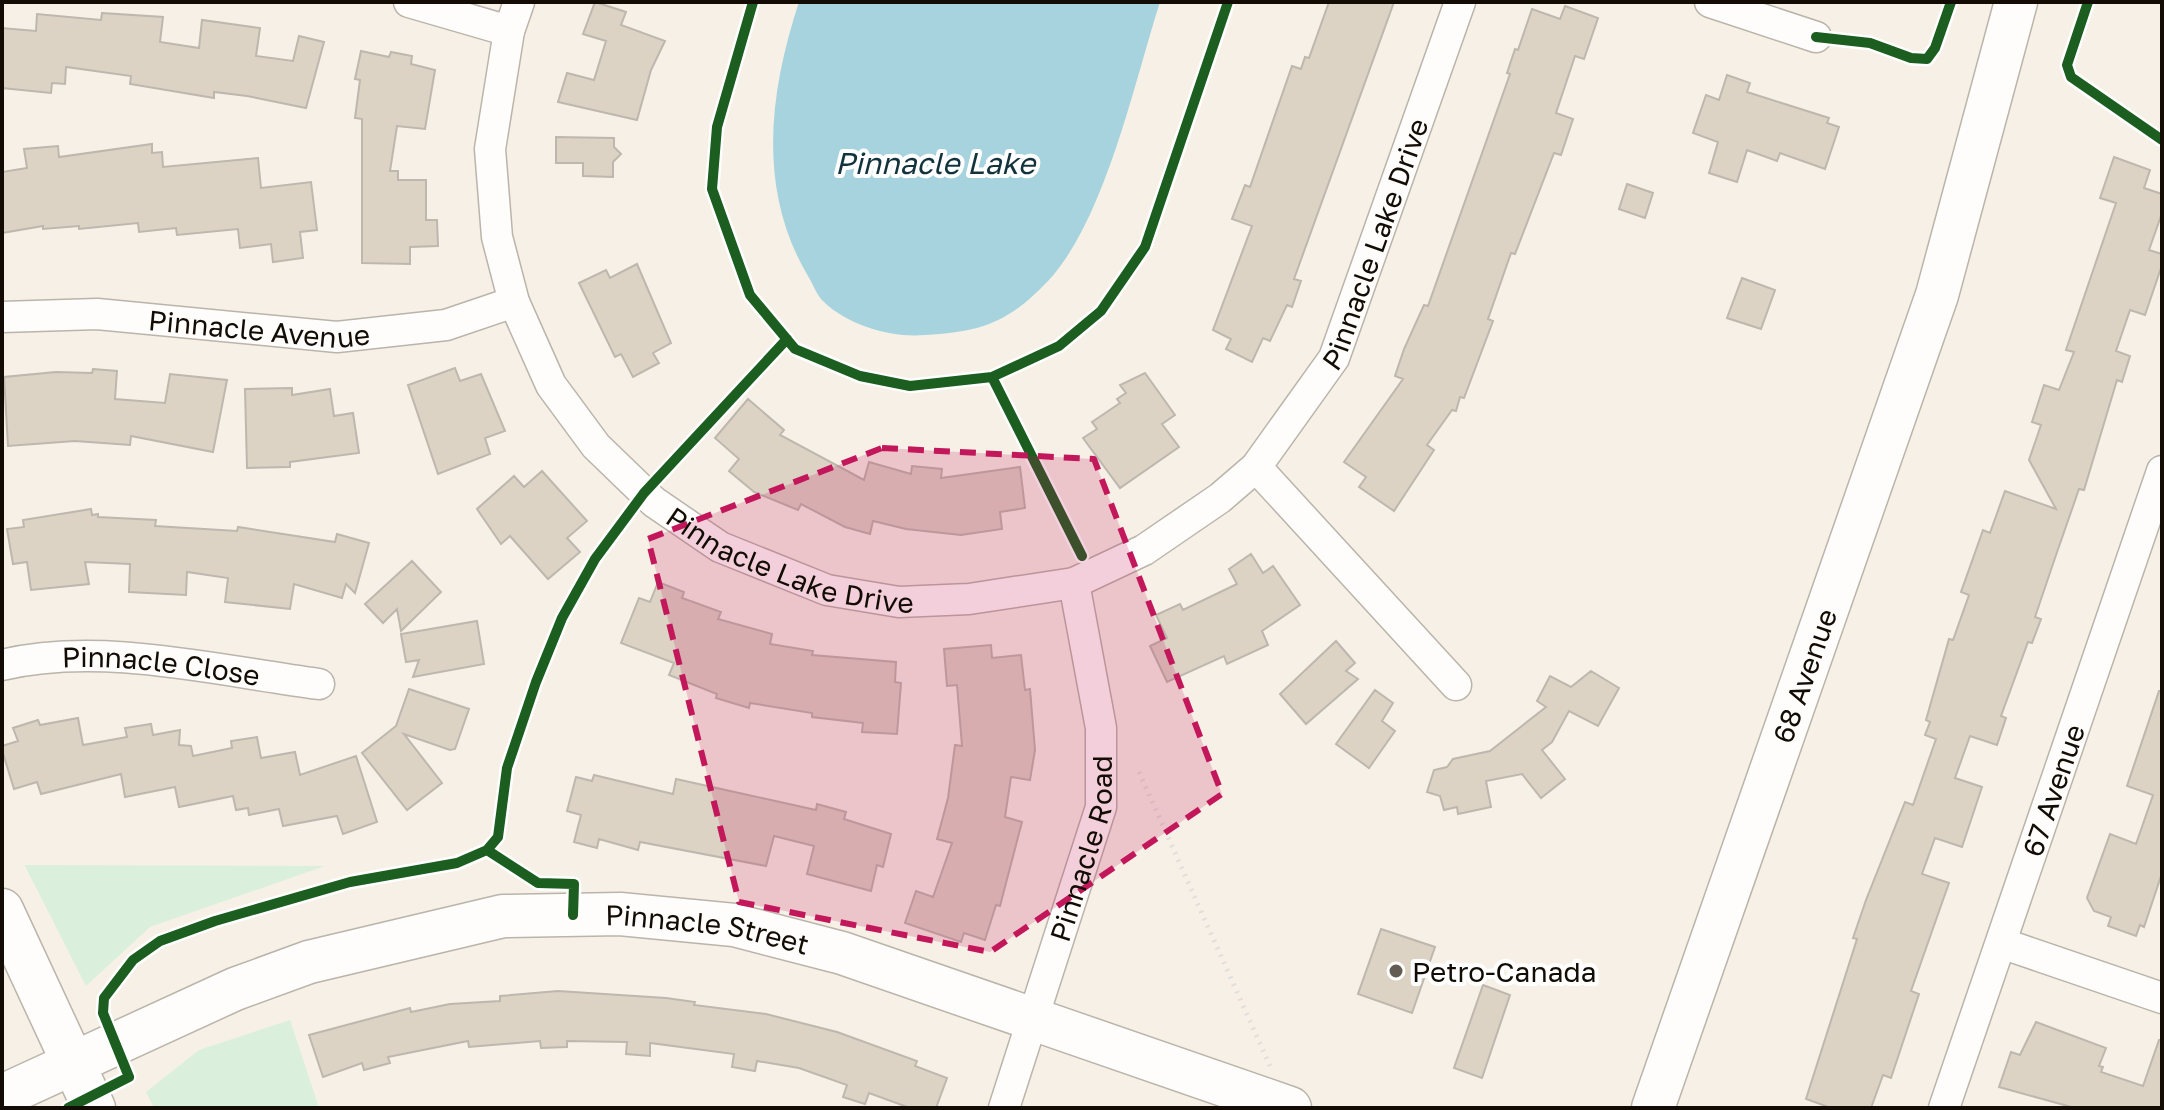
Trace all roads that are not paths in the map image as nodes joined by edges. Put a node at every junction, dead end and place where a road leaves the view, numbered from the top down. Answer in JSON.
{"nodes":[{"id":1,"x":409,"y":2,"type":"edge"},
{"id":2,"x":519,"y":2,"type":"edge"},
{"id":3,"x":1460,"y":2,"type":"edge"},
{"id":4,"x":1710,"y":2,"type":"edge"},
{"id":5,"x":2016,"y":2,"type":"edge"},
{"id":6,"x":2046,"y":2,"type":"edge"},
{"id":7,"x":509,"y":31,"type":"junction"},
{"id":8,"x":1816,"y":37,"type":"dead end"},
{"id":9,"x":1953,"y":242,"type":"junction"},
{"id":10,"x":514,"y":302,"type":"junction"},
{"id":11,"x":2,"y":317,"type":"edge"},
{"id":12,"x":1256,"y":467,"type":"junction"},
{"id":13,"x":2162,"y":471,"type":"edge"},
{"id":14,"x":1074,"y":583,"type":"junction"},
{"id":15,"x":2,"y":665,"type":"edge"},
{"id":16,"x":319,"y":684,"type":"dead end"},
{"id":17,"x":1456,"y":685,"type":"dead end"},
{"id":18,"x":2,"y":910,"type":"edge"},
{"id":19,"x":2001,"y":943,"type":"junction"},
{"id":20,"x":2162,"y":998,"type":"edge"},
{"id":21,"x":1035,"y":1018,"type":"junction"},
{"id":22,"x":74,"y":1061,"type":"junction"},
{"id":23,"x":2,"y":1096,"type":"edge"},
{"id":24,"x":94,"y":1108,"type":"edge"},
{"id":25,"x":1004,"y":1108,"type":"edge"},
{"id":26,"x":1290,"y":1108,"type":"edge"},
{"id":27,"x":1653,"y":1108,"type":"edge"},
{"id":28,"x":1944,"y":1108,"type":"edge"}],
"edges":[{"from":1,"to":7,"type":"street"},
{"from":2,"to":7,"type":"street","name":"Pinnacle Lake Drive"},
{"from":3,"to":12,"type":"street","name":"Pinnacle Lake Drive"},
{"from":4,"to":8,"type":"street"},
{"from":5,"to":9,"type":"street","name":"68 Avenue"},
{"from":6,"to":9,"type":"street","name":"68 Avenue"},
{"from":7,"to":10,"type":"street","name":"Pinnacle Lake Drive"},
{"from":9,"to":27,"type":"street","name":"68 Avenue"},
{"from":10,"to":11,"type":"street","name":"Pinnacle Avenue"},
{"from":10,"to":14,"type":"street","name":"Pinnacle Lake Drive"},
{"from":12,"to":14,"type":"street","name":"Pinnacle Lake Drive"},
{"from":12,"to":17,"type":"street"},
{"from":13,"to":19,"type":"street","name":"67 Avenue"},
{"from":14,"to":21,"type":"street","name":"Pinnacle Road"},
{"from":15,"to":16,"type":"street","name":"Pinnacle Close"},
{"from":18,"to":22,"type":"street"},
{"from":19,"to":20,"type":"street"},
{"from":19,"to":28,"type":"street","name":"67 Avenue"},
{"from":21,"to":22,"type":"street","name":"Pinnacle Street"},
{"from":21,"to":25,"type":"street","name":"Pinnacle Road"},
{"from":21,"to":26,"type":"street","name":"Pinnacle Street"},
{"from":22,"to":23,"type":"street","name":"Pinnacle Street"},
{"from":22,"to":24,"type":"street"}]}
